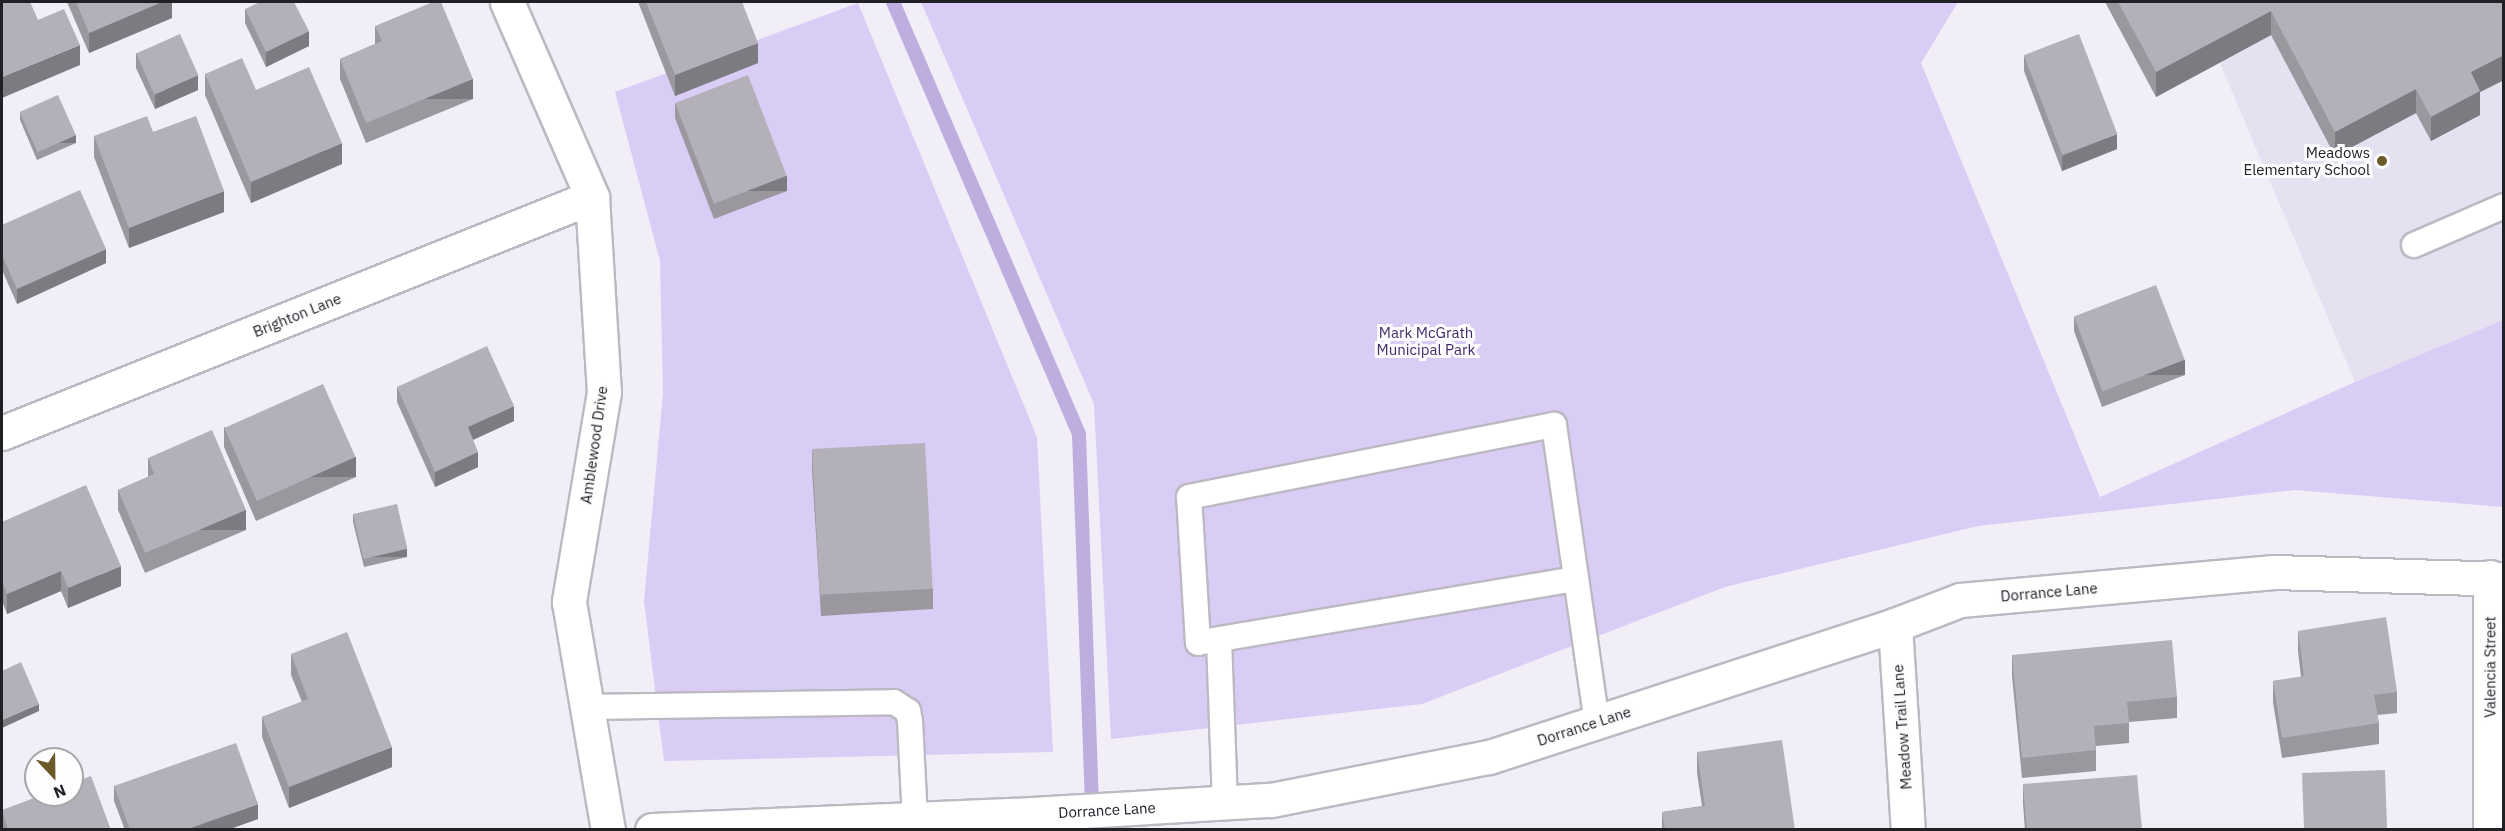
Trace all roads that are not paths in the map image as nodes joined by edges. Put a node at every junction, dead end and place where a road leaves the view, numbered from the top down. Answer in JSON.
{"nodes":[{"id":1,"x":507,"y":2,"type":"edge"},
{"id":2,"x":592,"y":197,"type":"junction"},
{"id":3,"x":2504,"y":206,"type":"edge"},
{"id":4,"x":2414,"y":245,"type":"dead end"},
{"id":5,"x":2,"y":433,"type":"edge"},
{"id":6,"x":2497,"y":578,"type":"edge"},
{"id":7,"x":1575,"y":579,"type":"junction"},
{"id":8,"x":1895,"y":625,"type":"junction"},
{"id":9,"x":1219,"y":640,"type":"junction"},
{"id":10,"x":587,"y":707,"type":"junction"},
{"id":11,"x":1597,"y":722,"type":"junction"},
{"id":12,"x":1225,"y":804,"type":"junction"},
{"id":13,"x":915,"y":819,"type":"junction"},
{"id":14,"x":608,"y":830,"type":"edge"},
{"id":15,"x":652,"y":830,"type":"edge"},
{"id":16,"x":1908,"y":830,"type":"edge"},
{"id":17,"x":2490,"y":830,"type":"edge"}],
"edges":[{"from":1,"to":2,"type":"street","name":"Amblewood Drive"},
{"from":2,"to":5,"type":"street","name":"Brighton Lane"},
{"from":2,"to":10,"type":"street","name":"Amblewood Drive"},
{"from":3,"to":4,"type":"lane"},
{"from":6,"to":8,"type":"street","name":"Dorrance Lane"},
{"from":6,"to":17,"type":"street","name":"Valencia Street"},
{"from":7,"to":9,"type":"lane"},
{"from":7,"to":9,"type":"lane"},
{"from":7,"to":11,"type":"lane"},
{"from":8,"to":11,"type":"street","name":"Dorrance Lane"},
{"from":8,"to":16,"type":"street","name":"Meadow Trail Lane"},
{"from":9,"to":12,"type":"lane"},
{"from":10,"to":13,"type":"lane"},
{"from":10,"to":14,"type":"street","name":"Amblewood Drive"},
{"from":11,"to":12,"type":"street","name":"Dorrance Lane"},
{"from":12,"to":13,"type":"street","name":"Dorrance Lane"},
{"from":13,"to":15,"type":"street","name":"Dorrance Lane"}]}
